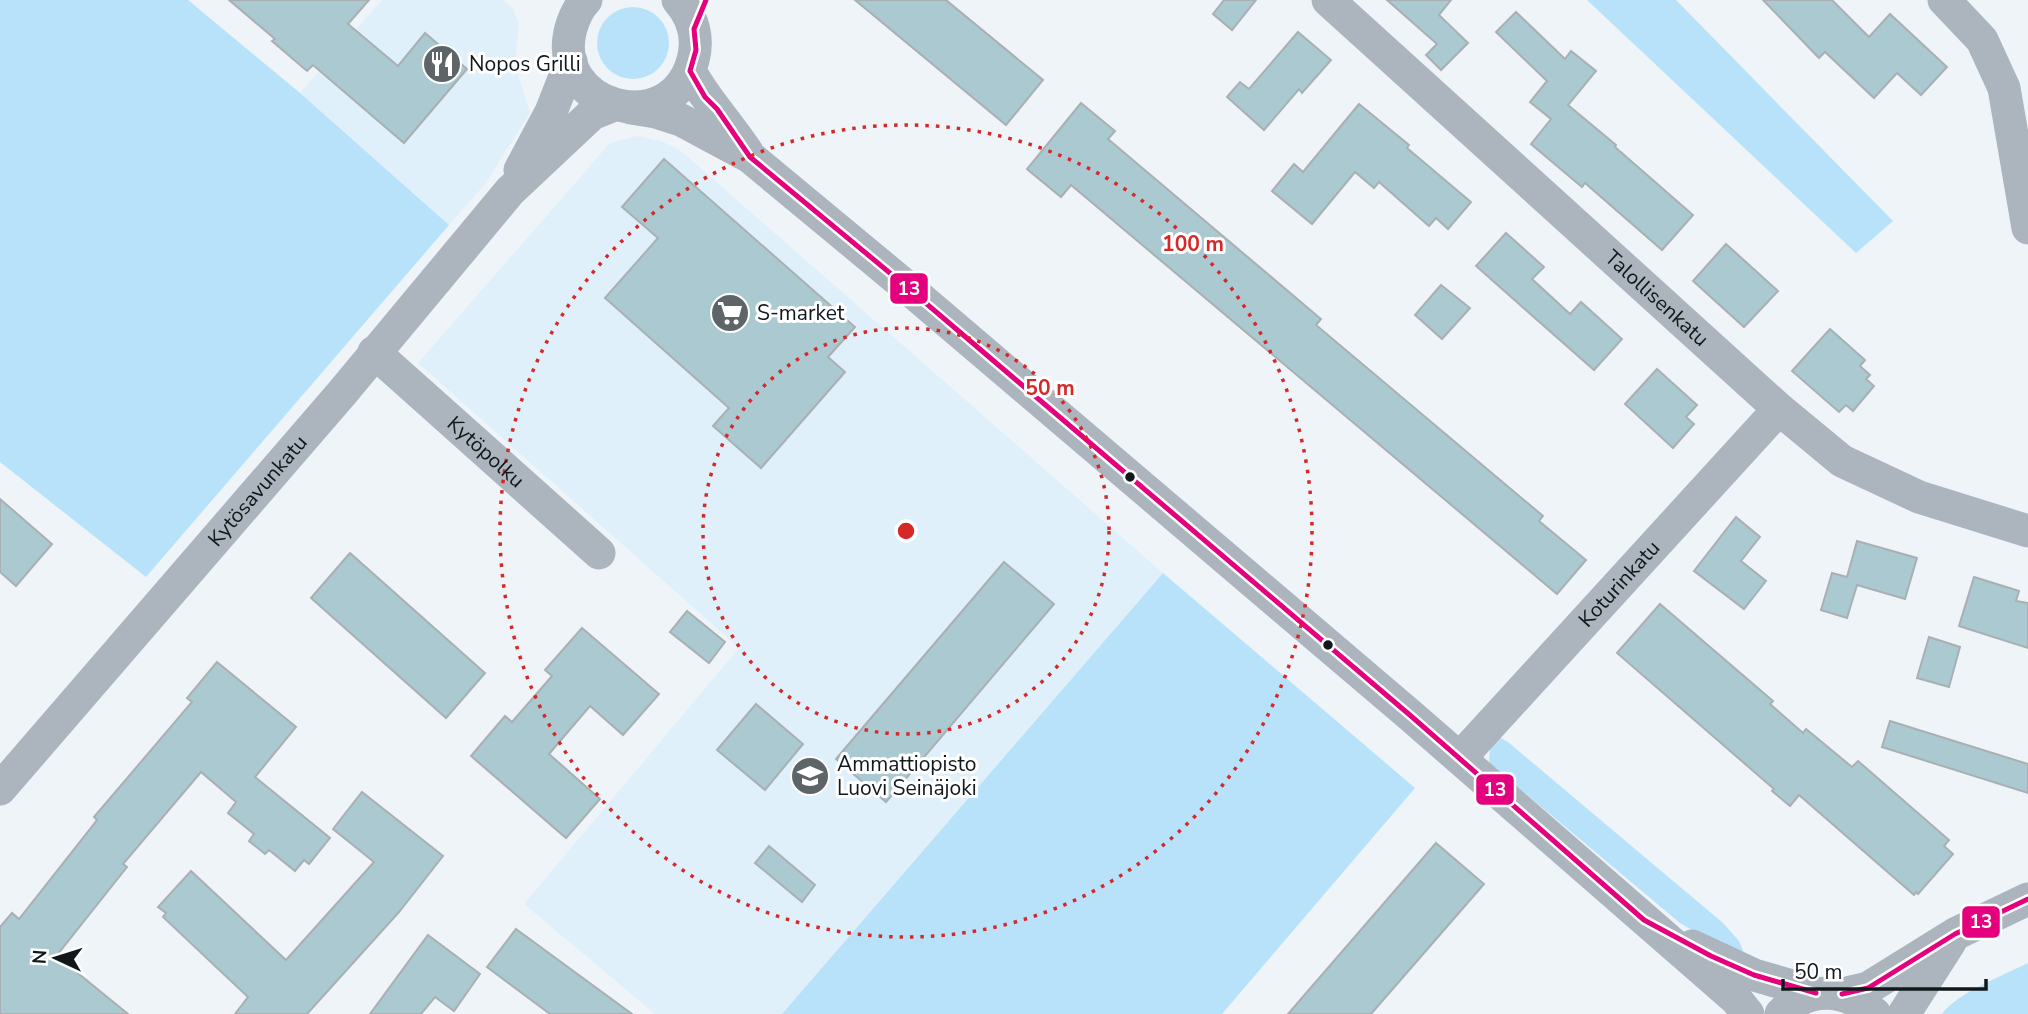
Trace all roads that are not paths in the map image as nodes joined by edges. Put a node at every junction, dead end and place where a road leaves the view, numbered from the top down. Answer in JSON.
{"nodes":[{"id":1,"x":553,"y":0,"type":"edge"},
{"id":2,"x":586,"y":0,"type":"edge"},
{"id":3,"x":678,"y":0,"type":"edge"},
{"id":4,"x":1328,"y":0,"type":"edge"},
{"id":5,"x":1944,"y":0,"type":"edge"},
{"id":6,"x":700,"y":14,"type":"edge"},
{"id":7,"x":569,"y":49,"type":"junction"},
{"id":8,"x":690,"y":71,"type":"junction"},
{"id":9,"x":623,"y":107,"type":"junction"},
{"id":10,"x":750,"y":157,"type":"junction"},
{"id":11,"x":510,"y":191,"type":"junction"},
{"id":12,"x":2028,"y":228,"type":"edge"},
{"id":13,"x":374,"y":352,"type":"junction"},
{"id":14,"x":1779,"y":410,"type":"junction"},
{"id":15,"x":2028,"y":531,"type":"edge"},
{"id":16,"x":599,"y":553,"type":"dead end"},
{"id":17,"x":1460,"y":758,"type":"junction"},
{"id":18,"x":0,"y":789,"type":"edge"},
{"id":19,"x":2028,"y":899,"type":"edge"},
{"id":20,"x":1644,"y":920,"type":"junction"},
{"id":21,"x":1955,"y":934,"type":"junction"},
{"id":22,"x":1829,"y":994,"type":"junction"},
{"id":23,"x":1748,"y":1014,"type":"edge"},
{"id":24,"x":1780,"y":1014,"type":"edge"},
{"id":25,"x":1875,"y":1014,"type":"edge"},
{"id":26,"x":1904,"y":1014,"type":"edge"}],
"edges":[{"from":1,"to":7,"type":"street"},
{"from":2,"to":7,"type":"street","name":"Kytösavunkatu"},
{"from":3,"to":6,"type":"street"},
{"from":4,"to":14,"type":"street","name":"Talollisenkatu"},
{"from":5,"to":12,"type":"street"},
{"from":6,"to":8,"type":"street"},
{"from":7,"to":9,"type":"street"},
{"from":7,"to":11,"type":"street","name":"Kytösavunkatu"},
{"from":8,"to":9,"type":"street","name":"Kytösavunkatu"},
{"from":8,"to":10,"type":"street"},
{"from":9,"to":10,"type":"street"},
{"from":9,"to":11,"type":"street","name":"Kytösavunkatu"},
{"from":10,"to":17,"type":"street"},
{"from":11,"to":13,"type":"street","name":"Kytösavunkatu"},
{"from":13,"to":16,"type":"street","name":"Kytöpolku"},
{"from":13,"to":18,"type":"street","name":"Kytösavunkatu"},
{"from":14,"to":15,"type":"street","name":"Talollisenkatu"},
{"from":14,"to":17,"type":"street","name":"Koturinkatu"},
{"from":17,"to":20,"type":"street"},
{"from":19,"to":21,"type":"street"},
{"from":20,"to":22,"type":"street"},
{"from":20,"to":23,"type":"street"},
{"from":21,"to":22,"type":"street"},
{"from":21,"to":26,"type":"street"},
{"from":22,"to":24,"type":"street"},
{"from":22,"to":25,"type":"street"}]}
